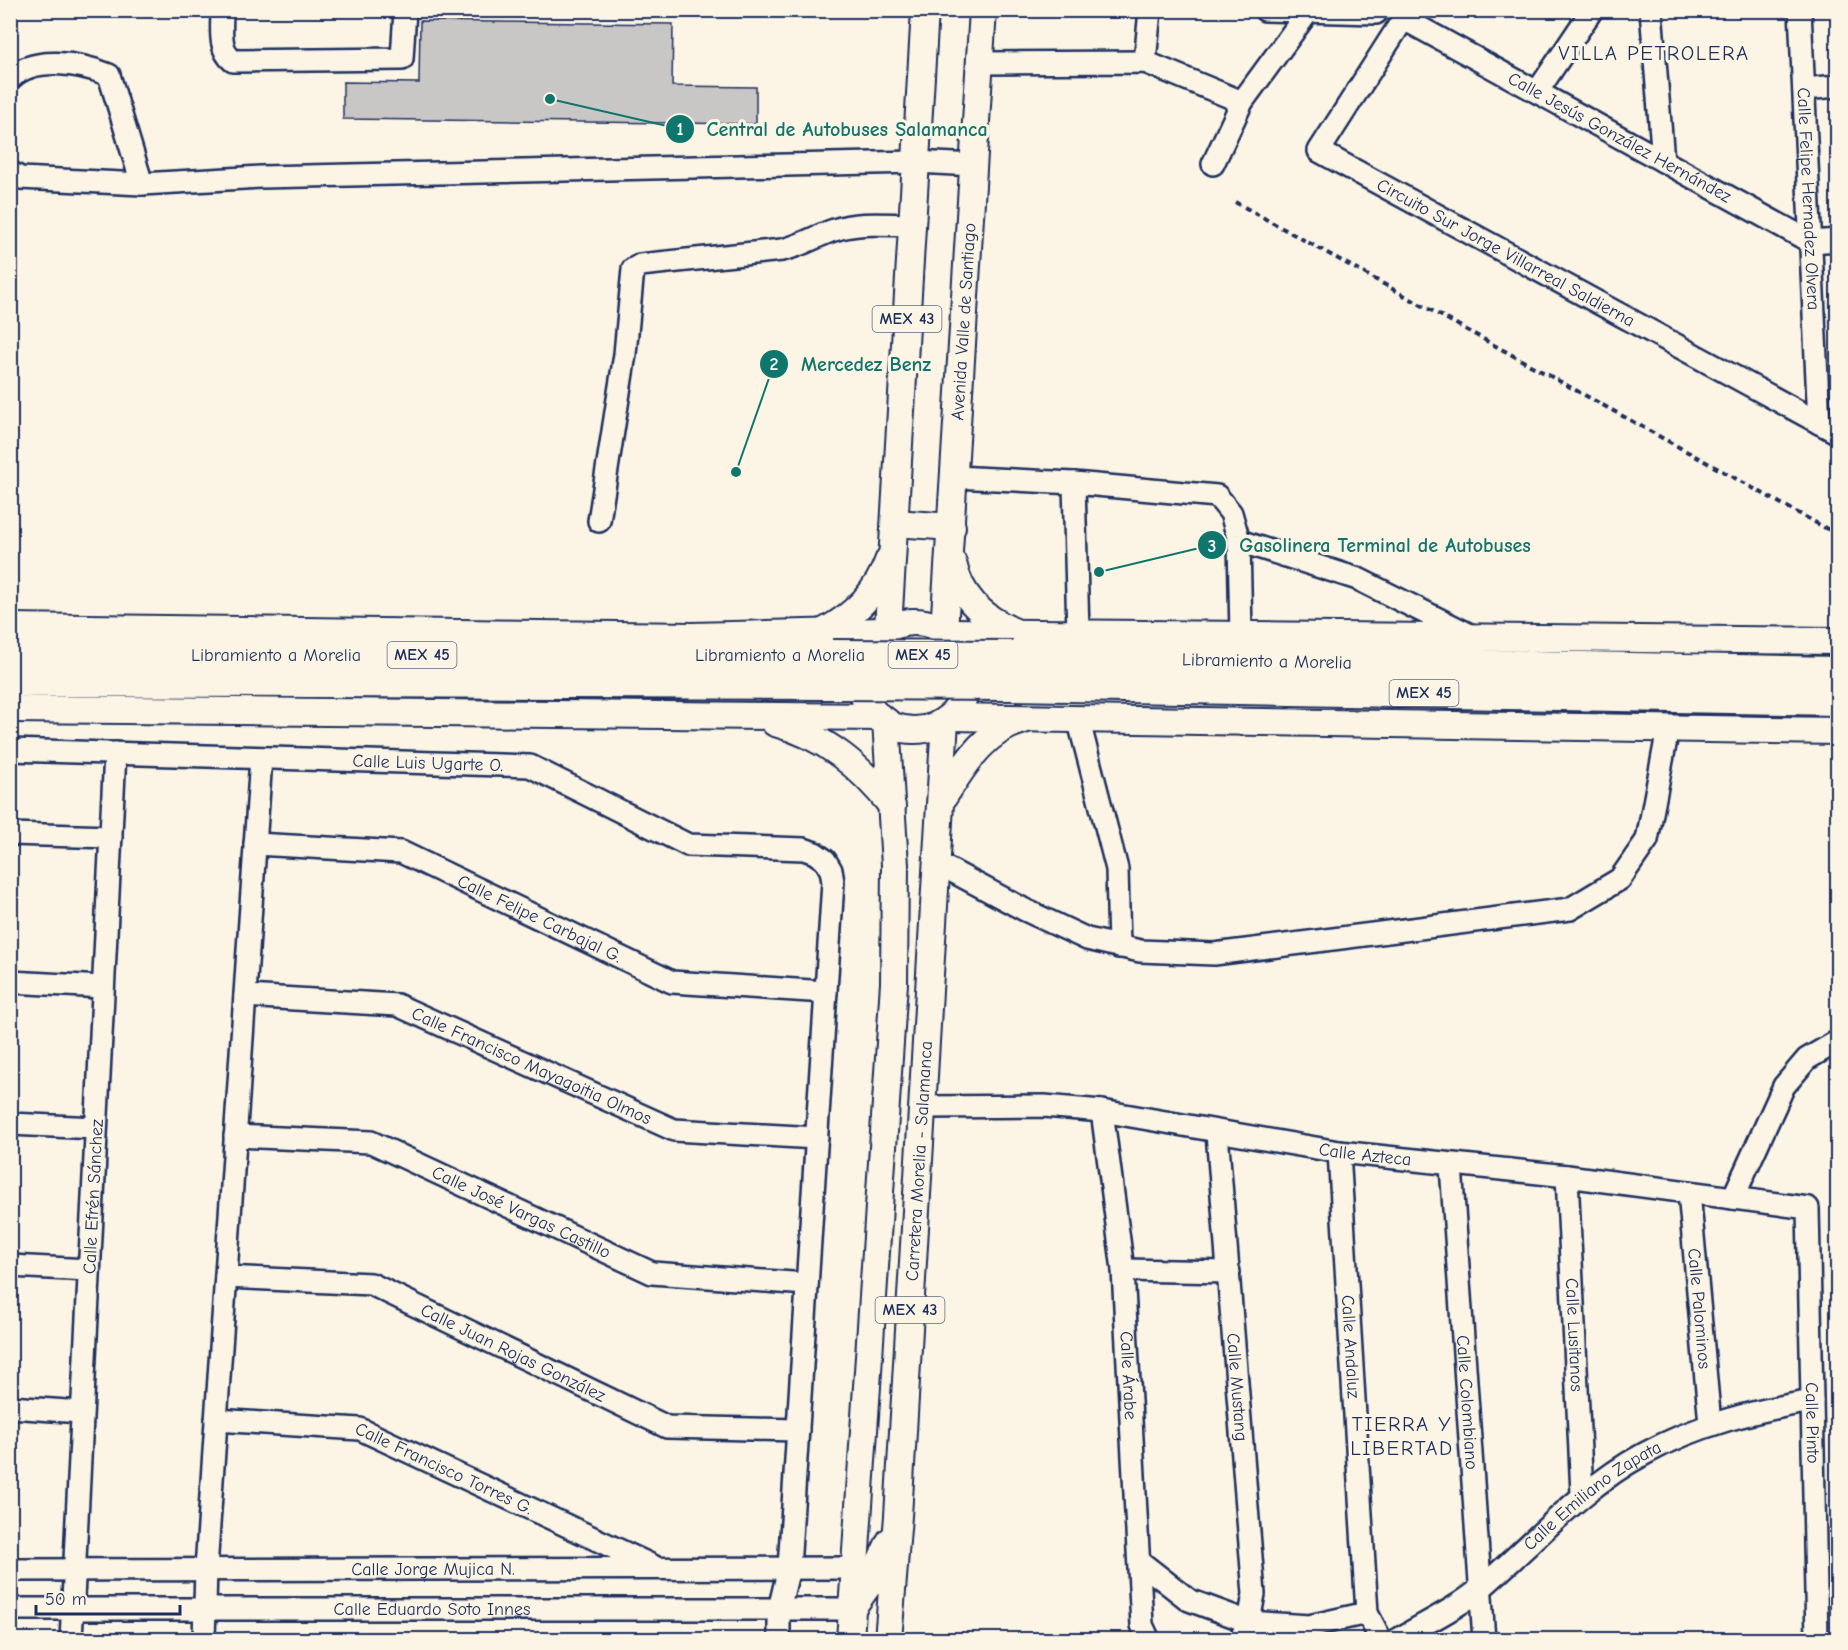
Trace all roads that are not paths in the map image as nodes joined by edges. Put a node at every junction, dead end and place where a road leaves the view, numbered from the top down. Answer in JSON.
{"nodes":[{"id":1,"x":222,"y":10,"type":"edge"},
{"id":2,"x":405,"y":10,"type":"edge"},
{"id":3,"x":925,"y":10,"type":"edge"},
{"id":4,"x":983,"y":10,"type":"edge"},
{"id":5,"x":1150,"y":10,"type":"edge"},
{"id":6,"x":1265,"y":10,"type":"edge"},
{"id":7,"x":1592,"y":10,"type":"edge"},
{"id":8,"x":1651,"y":10,"type":"edge"},
{"id":9,"x":1800,"y":10,"type":"edge"},
{"id":10,"x":1307,"y":13,"type":"junction"},
{"id":11,"x":1376,"y":13,"type":"dead end"},
{"id":12,"x":1406,"y":15,"type":"edge"},
{"id":13,"x":1145,"y":62,"type":"junction"},
{"id":14,"x":980,"y":63,"type":"junction"},
{"id":15,"x":10,"y":79,"type":"edge"},
{"id":16,"x":1838,"y":86,"type":"edge"},
{"id":17,"x":1804,"y":89,"type":"junction"},
{"id":18,"x":1538,"y":92,"type":"junction"},
{"id":19,"x":1242,"y":102,"type":"junction"},
{"id":20,"x":1663,"y":161,"type":"junction"},
{"id":21,"x":916,"y":162,"type":"junction"},
{"id":22,"x":1213,"y":164,"type":"dead end"},
{"id":23,"x":974,"y":165,"type":"junction"},
{"id":24,"x":10,"y":172,"type":"edge"},
{"id":25,"x":142,"y":184,"type":"junction"},
{"id":26,"x":912,"y":225,"type":"junction"},
{"id":27,"x":1838,"y":240,"type":"edge"},
{"id":28,"x":1811,"y":242,"type":"junction"},
{"id":29,"x":1828,"y":428,"type":"edge"},
{"id":30,"x":955,"y":477,"type":"junction"},
{"id":31,"x":1074,"y":483,"type":"junction"},
{"id":32,"x":599,"y":520,"type":"dead end"},
{"id":33,"x":894,"y":532,"type":"junction"},
{"id":34,"x":952,"y":537,"type":"junction"},
{"id":35,"x":1239,"y":541,"type":"junction"},
{"id":36,"x":10,"y":627,"type":"edge"},
{"id":37,"x":886,"y":629,"type":"junction"},
{"id":38,"x":946,"y":632,"type":"junction"},
{"id":39,"x":1078,"y":633,"type":"junction"},
{"id":40,"x":1241,"y":635,"type":"junction"},
{"id":41,"x":1475,"y":637,"type":"junction"},
{"id":42,"x":1838,"y":641,"type":"edge"},
{"id":43,"x":826,"y":644,"type":"junction"},
{"id":44,"x":1015,"y":644,"type":"junction"},
{"id":45,"x":10,"y":655,"type":"edge"},
{"id":46,"x":1838,"y":672,"type":"edge"},
{"id":47,"x":10,"y":681,"type":"edge"},
{"id":48,"x":1838,"y":700,"type":"edge"},
{"id":49,"x":10,"y":709,"type":"edge"},
{"id":50,"x":725,"y":716,"type":"junction"},
{"id":51,"x":947,"y":718,"type":"junction"},
{"id":52,"x":1035,"y":718,"type":"junction"},
{"id":53,"x":1078,"y":718,"type":"junction"},
{"id":54,"x":883,"y":719,"type":"junction"},
{"id":55,"x":1668,"y":729,"type":"junction"},
{"id":56,"x":1838,"y":731,"type":"edge"},
{"id":57,"x":10,"y":750,"type":"edge"},
{"id":58,"x":115,"y":753,"type":"junction"},
{"id":59,"x":261,"y":758,"type":"junction"},
{"id":60,"x":939,"y":804,"type":"junction"},
{"id":61,"x":892,"y":806,"type":"junction"},
{"id":62,"x":10,"y":834,"type":"edge"},
{"id":63,"x":111,"y":837,"type":"junction"},
{"id":64,"x":255,"y":844,"type":"junction"},
{"id":65,"x":937,"y":863,"type":"junction"},
{"id":66,"x":1119,"y":947,"type":"junction"},
{"id":67,"x":10,"y":981,"type":"edge"},
{"id":68,"x":103,"y":987,"type":"junction"},
{"id":69,"x":826,"y":993,"type":"junction"},
{"id":70,"x":245,"y":996,"type":"junction"},
{"id":71,"x":1838,"y":1041,"type":"edge"},
{"id":72,"x":922,"y":1107,"type":"junction"},
{"id":73,"x":1102,"y":1111,"type":"junction"},
{"id":74,"x":10,"y":1124,"type":"edge"},
{"id":75,"x":96,"y":1128,"type":"junction"},
{"id":76,"x":1218,"y":1133,"type":"junction"},
{"id":77,"x":235,"y":1136,"type":"junction"},
{"id":78,"x":817,"y":1138,"type":"junction"},
{"id":79,"x":1339,"y":1152,"type":"junction"},
{"id":80,"x":1451,"y":1166,"type":"junction"},
{"id":81,"x":1567,"y":1176,"type":"junction"},
{"id":82,"x":1689,"y":1192,"type":"junction"},
{"id":83,"x":1733,"y":1198,"type":"junction"},
{"id":84,"x":1808,"y":1208,"type":"joint"},
{"id":85,"x":10,"y":1266,"type":"edge"},
{"id":86,"x":89,"y":1270,"type":"junction"},
{"id":87,"x":1123,"y":1270,"type":"junction"},
{"id":88,"x":1229,"y":1272,"type":"junction"},
{"id":89,"x":226,"y":1277,"type":"junction"},
{"id":90,"x":807,"y":1284,"type":"junction"},
{"id":91,"x":1812,"y":1401,"type":"junction"},
{"id":92,"x":10,"y":1407,"type":"edge"},
{"id":93,"x":81,"y":1412,"type":"junction"},
{"id":94,"x":216,"y":1420,"type":"junction"},
{"id":95,"x":1710,"y":1424,"type":"junction"},
{"id":96,"x":798,"y":1430,"type":"junction"},
{"id":97,"x":1582,"y":1494,"type":"junction"},
{"id":98,"x":898,"y":1516,"type":"junction"},
{"id":99,"x":1139,"y":1561,"type":"junction"},
{"id":100,"x":789,"y":1568,"type":"junction"},
{"id":101,"x":854,"y":1568,"type":"junction"},
{"id":102,"x":73,"y":1569,"type":"junction"},
{"id":103,"x":206,"y":1569,"type":"junction"},
{"id":104,"x":659,"y":1569,"type":"junction"},
{"id":105,"x":10,"y":1570,"type":"edge"},
{"id":106,"x":1480,"y":1589,"type":"junction"},
{"id":107,"x":10,"y":1609,"type":"edge"},
{"id":108,"x":71,"y":1609,"type":"junction"},
{"id":109,"x":204,"y":1609,"type":"junction"},
{"id":110,"x":780,"y":1609,"type":"junction"},
{"id":111,"x":852,"y":1609,"type":"junction"},
{"id":112,"x":1367,"y":1613,"type":"junction"},
{"id":113,"x":1245,"y":1631,"type":"edge"},
{"id":114,"x":71,"y":1640,"type":"edge"},
{"id":115,"x":204,"y":1640,"type":"edge"},
{"id":116,"x":779,"y":1640,"type":"edge"},
{"id":117,"x":850,"y":1640,"type":"edge"},
{"id":118,"x":888,"y":1640,"type":"edge"},
{"id":119,"x":1149,"y":1640,"type":"edge"},
{"id":120,"x":1381,"y":1640,"type":"edge"},
{"id":121,"x":1397,"y":1640,"type":"edge"},
{"id":122,"x":1484,"y":1640,"type":"edge"},
{"id":123,"x":1817,"y":1640,"type":"edge"}],
"edges":[{"from":1,"to":2,"type":"street"},
{"from":3,"to":21,"type":"main road","number":"MEX 43"},
{"from":4,"to":14,"type":"main road","name":"Avenida Valle de Santiago","number":"MEX 43"},
{"from":5,"to":13,"type":"street"},
{"from":6,"to":10,"type":"street"},
{"from":7,"to":18,"type":"street"},
{"from":8,"to":20,"type":"street"},
{"from":9,"to":17,"type":"street","name":"Calle Felipe Hernadez Olvera"},
{"from":10,"to":11,"type":"street"},
{"from":10,"to":19,"type":"street"},
{"from":12,"to":18,"type":"street","name":"Calle Jesús González Hernández"},
{"from":12,"to":29,"type":"street","name":"Circuito Sur Jorge Villarreal Saldierna"},
{"from":13,"to":14,"type":"street"},
{"from":13,"to":19,"type":"street"},
{"from":14,"to":23,"type":"main road","name":"Avenida Valle de Santiago","number":"MEX 43"},
{"from":15,"to":25,"type":"street"},
{"from":16,"to":17,"type":"street"},
{"from":17,"to":28,"type":"street","name":"Calle Felipe Hernadez Olvera"},
{"from":18,"to":20,"type":"street","name":"Calle Jesús González Hernández"},
{"from":19,"to":22,"type":"street"},
{"from":20,"to":28,"type":"street","name":"Calle Jesús González Hernández"},
{"from":21,"to":23,"type":"street"},
{"from":21,"to":25,"type":"street"},
{"from":21,"to":26,"type":"main road","number":"MEX 43"},
{"from":23,"to":30,"type":"main road","name":"Avenida Valle de Santiago","number":"MEX 43"},
{"from":24,"to":25,"type":"street"},
{"from":26,"to":32,"type":"street"},
{"from":26,"to":33,"type":"main road","number":"MEX 43"},
{"from":27,"to":28,"type":"street"},
{"from":28,"to":29,"type":"street","name":"Calle Felipe Hernadez Olvera"},
{"from":30,"to":31,"type":"street"},
{"from":30,"to":34,"type":"main road","name":"Avenida Valle de Santiago","number":"MEX 43"},
{"from":31,"to":35,"type":"street"},
{"from":31,"to":39,"type":"street"},
{"from":33,"to":34,"type":"main road"},
{"from":33,"to":37,"type":"main road","number":"MEX 43"},
{"from":33,"to":43,"type":"main road"},
{"from":34,"to":38,"type":"main road","name":"Avenida Valle de Santiago","number":"MEX 43"},
{"from":34,"to":44,"type":"main road"},
{"from":35,"to":40,"type":"street"},
{"from":35,"to":41,"type":"street"},
{"from":36,"to":43,"type":"main road"},
{"from":37,"to":38,"type":"main road"},
{"from":37,"to":43,"type":"main road"},
{"from":37,"to":54,"type":"main road","number":"MEX 43"},
{"from":38,"to":44,"type":"main road"},
{"from":38,"to":51,"type":"main road","number":"MEX 43"},
{"from":39,"to":40,"type":"main road"},
{"from":39,"to":44,"type":"main road"},
{"from":40,"to":41,"type":"main road"},
{"from":41,"to":42,"type":"main road"},
{"from":43,"to":44,"type":"highway","name":"Libramiento a Morelia","number":"MEX 45","bridge":true},
{"from":43,"to":45,"type":"highway","name":"Libramiento a Morelia","number":"MEX 45"},
{"from":44,"to":46,"type":"highway","name":"Libramiento a Morelia","number":"MEX 45"},
{"from":47,"to":48,"type":"highway","name":"Libramiento a Morelia","number":"MEX 45","bridge":true},
{"from":49,"to":50,"type":"main road"},
{"from":50,"to":54,"type":"main road"},
{"from":50,"to":61,"type":"main road"},
{"from":51,"to":52,"type":"main road"},
{"from":51,"to":54,"type":"main road"},
{"from":51,"to":60,"type":"main road","name":"Carretera Morelia - Salamanca","number":"MEX 43"},
{"from":52,"to":53,"type":"main road"},
{"from":52,"to":60,"type":"main road"},
{"from":53,"to":55,"type":"main road"},
{"from":53,"to":66,"type":"street"},
{"from":54,"to":61,"type":"main road","name":"Carretera Morelia - Salamanca","number":"MEX 43"},
{"from":55,"to":56,"type":"main road"},
{"from":55,"to":66,"type":"street"},
{"from":57,"to":58,"type":"street","name":"Calle Luis Ugarte O."},
{"from":58,"to":59,"type":"street","name":"Calle Luis Ugarte O."},
{"from":58,"to":63,"type":"street","name":"Calle Efrén Sánchez"},
{"from":59,"to":64,"type":"street"},
{"from":59,"to":69,"type":"street","name":"Calle Luis Ugarte O."},
{"from":60,"to":65,"type":"main road","name":"Carretera Morelia - Salamanca","number":"MEX 43"},
{"from":61,"to":101,"type":"main road","name":"Carretera Morelia - Salamanca","number":"MEX 43"},
{"from":62,"to":63,"type":"street"},
{"from":63,"to":68,"type":"street","name":"Calle Efrén Sánchez"},
{"from":64,"to":69,"type":"street","name":"Calle Felipe Carbajal G."},
{"from":64,"to":70,"type":"street"},
{"from":65,"to":66,"type":"street"},
{"from":65,"to":72,"type":"main road","name":"Carretera Morelia - Salamanca","number":"MEX 43"},
{"from":67,"to":68,"type":"street"},
{"from":68,"to":75,"type":"street","name":"Calle Efrén Sánchez"},
{"from":69,"to":78,"type":"street"},
{"from":70,"to":77,"type":"street"},
{"from":70,"to":78,"type":"street","name":"Calle Francisco Mayagoitia Olmos"},
{"from":71,"to":83,"type":"street"},
{"from":72,"to":73,"type":"street","name":"Calle Azteca"},
{"from":72,"to":98,"type":"main road","name":"Carretera Morelia - Salamanca","number":"MEX 43"},
{"from":73,"to":76,"type":"street","name":"Calle Azteca"},
{"from":73,"to":87,"type":"street","name":"Calle Árabe"},
{"from":74,"to":75,"type":"street"},
{"from":75,"to":86,"type":"street","name":"Calle Efrén Sánchez"},
{"from":76,"to":79,"type":"street","name":"Calle Azteca"},
{"from":76,"to":88,"type":"street","name":"Calle Mustang"},
{"from":77,"to":89,"type":"street"},
{"from":77,"to":90,"type":"street","name":"Calle José Vargas Castillo"},
{"from":78,"to":90,"type":"street"},
{"from":79,"to":80,"type":"street","name":"Calle Azteca"},
{"from":79,"to":112,"type":"street","name":"Calle Andaluz"},
{"from":80,"to":81,"type":"street","name":"Calle Azteca"},
{"from":80,"to":106,"type":"street","name":"Calle Colombiano"},
{"from":81,"to":82,"type":"street","name":"Calle Azteca"},
{"from":81,"to":97,"type":"street","name":"Calle Lusitanos"},
{"from":82,"to":83,"type":"street","name":"Calle Azteca"},
{"from":82,"to":95,"type":"street","name":"Calle Palominos"},
{"from":83,"to":84,"type":"street","name":"Calle Azteca"},
{"from":84,"to":91,"type":"street","name":"Calle Pinto"},
{"from":85,"to":86,"type":"street"},
{"from":86,"to":93,"type":"street","name":"Calle Efrén Sánchez"},
{"from":87,"to":88,"type":"street"},
{"from":87,"to":99,"type":"street","name":"Calle Árabe"},
{"from":88,"to":113,"type":"street","name":"Calle Mustang"},
{"from":89,"to":94,"type":"street"},
{"from":89,"to":96,"type":"street","name":"Calle Juan Rojas González"},
{"from":90,"to":96,"type":"street"},
{"from":91,"to":95,"type":"street","name":"Calle Emiliano Zapata"},
{"from":91,"to":123,"type":"street","name":"Calle Pinto"},
{"from":92,"to":93,"type":"street"},
{"from":93,"to":102,"type":"street","name":"Calle Efrén Sánchez"},
{"from":94,"to":103,"type":"street"},
{"from":94,"to":104,"type":"street","name":"Calle Francisco Torres G."},
{"from":95,"to":97,"type":"street","name":"Calle Emiliano Zapata"},
{"from":96,"to":100,"type":"street"},
{"from":97,"to":106,"type":"street","name":"Calle Emiliano Zapata"},
{"from":98,"to":111,"type":"main road"},
{"from":98,"to":118,"type":"main road","name":"Carretera Morelia - Salamanca","number":"MEX 43"},
{"from":99,"to":113,"type":"street"},
{"from":99,"to":119,"type":"street","name":"Calle Árabe"},
{"from":100,"to":101,"type":"street","name":"Calle Jorge Mujica N."},
{"from":100,"to":104,"type":"street","name":"Calle Jorge Mujica N."},
{"from":100,"to":110,"type":"street"},
{"from":101,"to":111,"type":"main road","name":"Carretera Morelia - Salamanca","number":"MEX 43"},
{"from":102,"to":103,"type":"street","name":"Calle Jorge Mujica N."},
{"from":102,"to":105,"type":"street","name":"Calle Jorge Mujica N."},
{"from":102,"to":108,"type":"street","name":"Calle Efrén Sánchez"},
{"from":103,"to":104,"type":"street","name":"Calle Jorge Mujica N."},
{"from":103,"to":109,"type":"street"},
{"from":106,"to":121,"type":"street","name":"Calle Emiliano Zapata"},
{"from":106,"to":122,"type":"street","name":"Calle Colombiano"},
{"from":107,"to":108,"type":"street","name":"Calle Eduardo Soto Innes"},
{"from":108,"to":109,"type":"street","name":"Calle Eduardo Soto Innes"},
{"from":108,"to":114,"type":"street","name":"Calle Efrén Sánchez"},
{"from":109,"to":110,"type":"street","name":"Calle Eduardo Soto Innes"},
{"from":109,"to":115,"type":"street"},
{"from":110,"to":111,"type":"street","name":"Calle Eduardo Soto Innes"},
{"from":110,"to":116,"type":"street"},
{"from":111,"to":117,"type":"main road","name":"Carretera Morelia - Salamanca","number":"MEX 43"},
{"from":112,"to":113,"type":"street"},
{"from":112,"to":120,"type":"street"}]}
